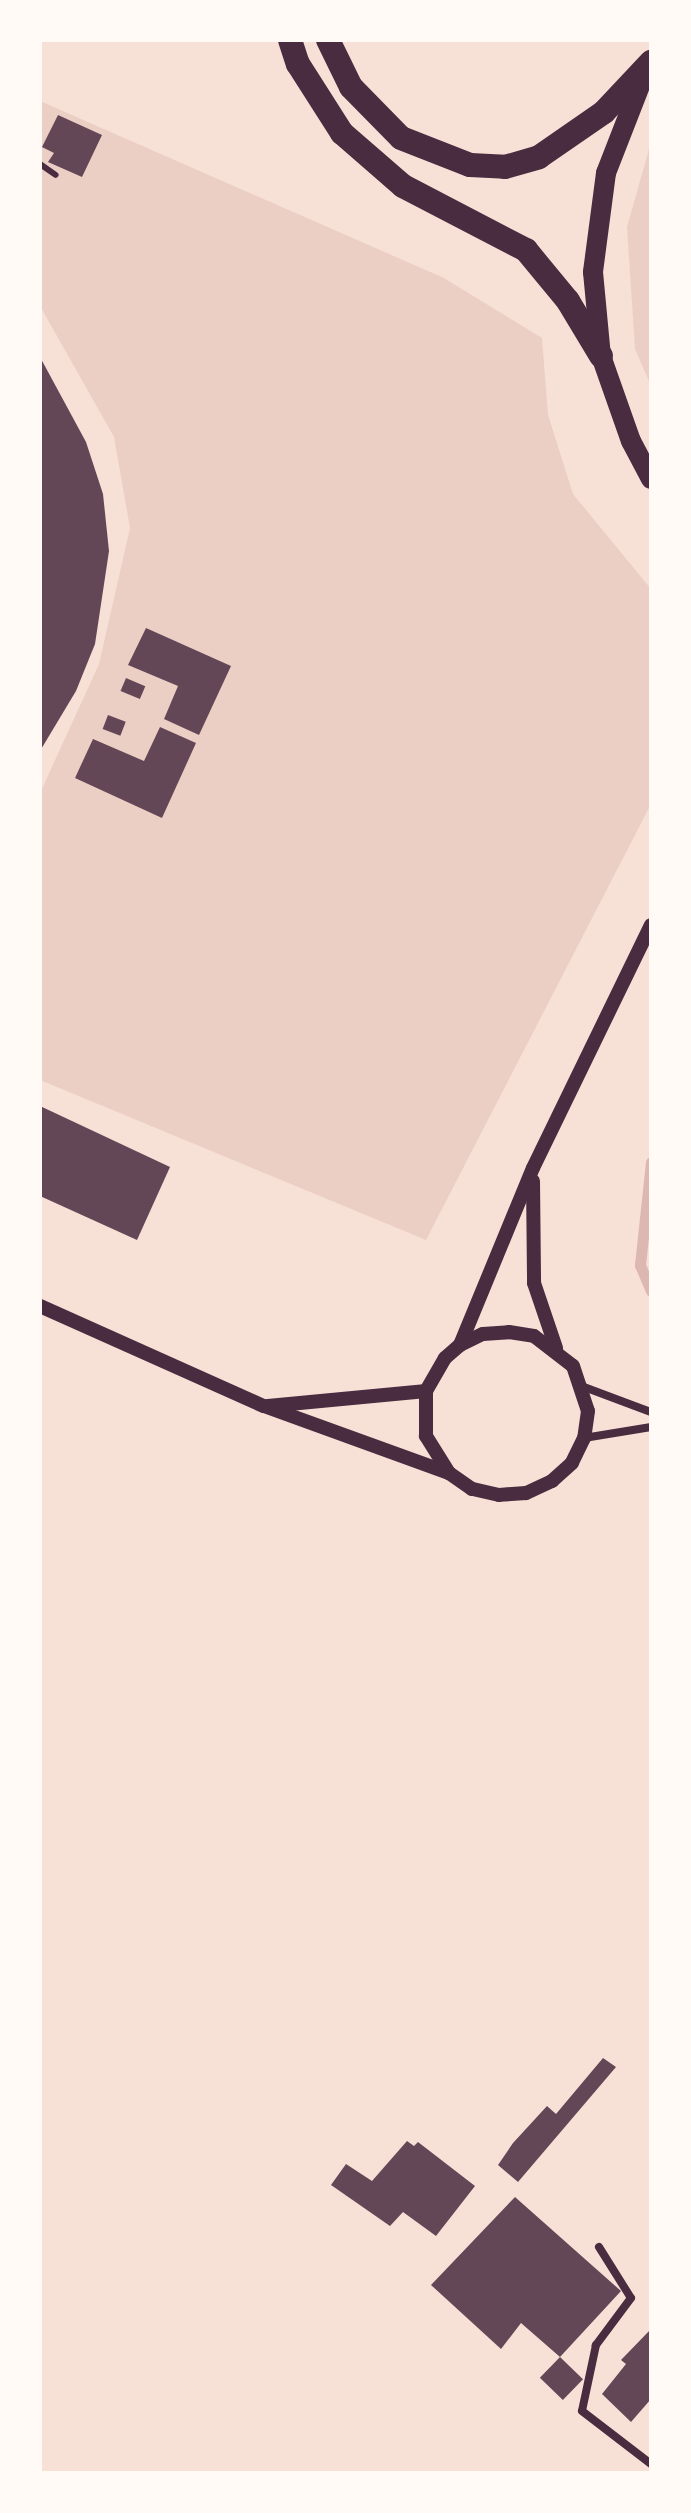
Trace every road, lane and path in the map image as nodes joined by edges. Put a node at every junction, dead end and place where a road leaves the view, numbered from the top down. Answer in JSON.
{"nodes":[{"id":1,"x":290,"y":40,"type":"edge"},
{"id":2,"x":328,"y":40,"type":"edge"},
{"id":3,"x":651,"y":63,"type":"edge"},
{"id":4,"x":40,"y":164,"type":"edge"},
{"id":5,"x":56,"y":175,"type":"dead end"},
{"id":6,"x":601,"y":356,"type":"junction"},
{"id":7,"x":651,"y":479,"type":"edge"},
{"id":8,"x":651,"y":925,"type":"edge"},
{"id":9,"x":533,"y":1168,"type":"junction"},
{"id":10,"x":40,"y":1306,"type":"edge"},
{"id":11,"x":460,"y":1345,"type":"junction"},
{"id":12,"x":556,"y":1348,"type":"junction"},
{"id":13,"x":584,"y":1387,"type":"junction"},
{"id":14,"x":426,"y":1391,"type":"junction"},
{"id":15,"x":264,"y":1406,"type":"junction"},
{"id":16,"x":651,"y":1412,"type":"edge"},
{"id":17,"x":651,"y":1427,"type":"edge"},
{"id":18,"x":584,"y":1438,"type":"junction"},
{"id":19,"x":449,"y":1473,"type":"junction"},
{"id":20,"x":599,"y":2247,"type":"dead end"},
{"id":21,"x":651,"y":2464,"type":"edge"}],
"edges":[{"from":1,"to":6,"type":"highway"},
{"from":2,"to":3,"type":"highway"},
{"from":3,"to":6,"type":"main road"},
{"from":4,"to":5,"type":"lane"},
{"from":6,"to":7,"type":"main road"},
{"from":8,"to":9,"type":"street"},
{"from":9,"to":11,"type":"street"},
{"from":9,"to":12,"type":"street"},
{"from":10,"to":15,"type":"street"},
{"from":11,"to":12,"type":"street"},
{"from":11,"to":14,"type":"street"},
{"from":12,"to":13,"type":"street"},
{"from":13,"to":16,"type":"street"},
{"from":13,"to":18,"type":"street"},
{"from":14,"to":15,"type":"street"},
{"from":14,"to":19,"type":"street"},
{"from":15,"to":19,"type":"street"},
{"from":17,"to":18,"type":"street"},
{"from":18,"to":19,"type":"street"},
{"from":20,"to":21,"type":"street"}]}
